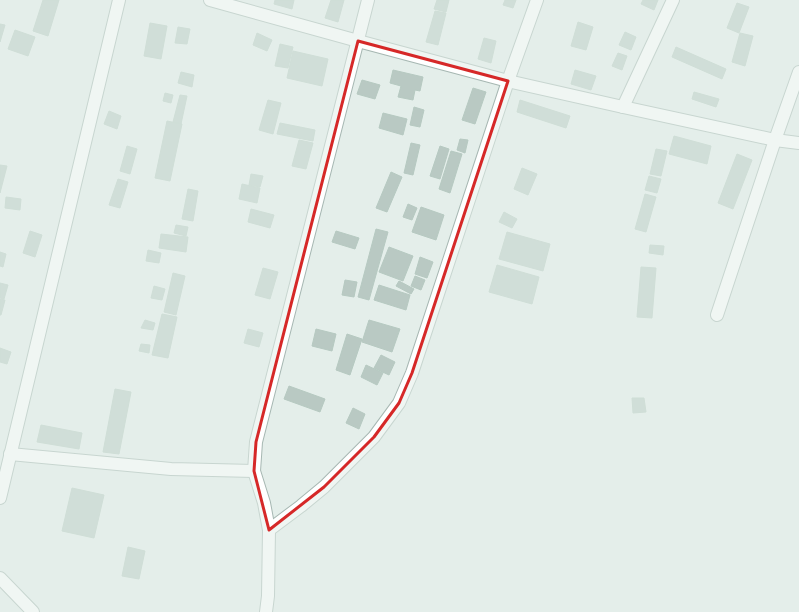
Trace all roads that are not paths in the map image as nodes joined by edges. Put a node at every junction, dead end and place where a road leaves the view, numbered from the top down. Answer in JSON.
{"nodes":[{"id":1,"x":119,"y":0,"type":"edge"},
{"id":2,"x":210,"y":0,"type":"edge"},
{"id":3,"x":368,"y":0,"type":"edge"},
{"id":4,"x":537,"y":0,"type":"edge"},
{"id":5,"x":673,"y":0,"type":"edge"},
{"id":6,"x":358,"y":42,"type":"junction"},
{"id":7,"x":799,"y":72,"type":"edge"},
{"id":8,"x":508,"y":81,"type":"junction"},
{"id":9,"x":623,"y":107,"type":"junction"},
{"id":10,"x":775,"y":140,"type":"junction"},
{"id":11,"x":799,"y":143,"type":"edge"},
{"id":12,"x":717,"y":315,"type":"dead end"},
{"id":13,"x":10,"y":454,"type":"junction"},
{"id":14,"x":254,"y":471,"type":"junction"},
{"id":15,"x":0,"y":498,"type":"edge"},
{"id":16,"x":269,"y":530,"type":"junction"},
{"id":17,"x":0,"y":578,"type":"edge"},
{"id":18,"x":33,"y":612,"type":"edge"},
{"id":19,"x":266,"y":612,"type":"edge"}],
"edges":[{"from":1,"to":13,"type":"street"},
{"from":2,"to":6,"type":"street"},
{"from":3,"to":6,"type":"street"},
{"from":4,"to":8,"type":"street"},
{"from":5,"to":9,"type":"street"},
{"from":6,"to":8,"type":"street"},
{"from":6,"to":14,"type":"street"},
{"from":7,"to":10,"type":"street"},
{"from":8,"to":9,"type":"street"},
{"from":8,"to":16,"type":"street"},
{"from":9,"to":10,"type":"street"},
{"from":10,"to":11,"type":"street"},
{"from":10,"to":12,"type":"street"},
{"from":13,"to":14,"type":"street"},
{"from":13,"to":15,"type":"street"},
{"from":14,"to":16,"type":"street"},
{"from":16,"to":19,"type":"street"},
{"from":17,"to":18,"type":"street"}]}
